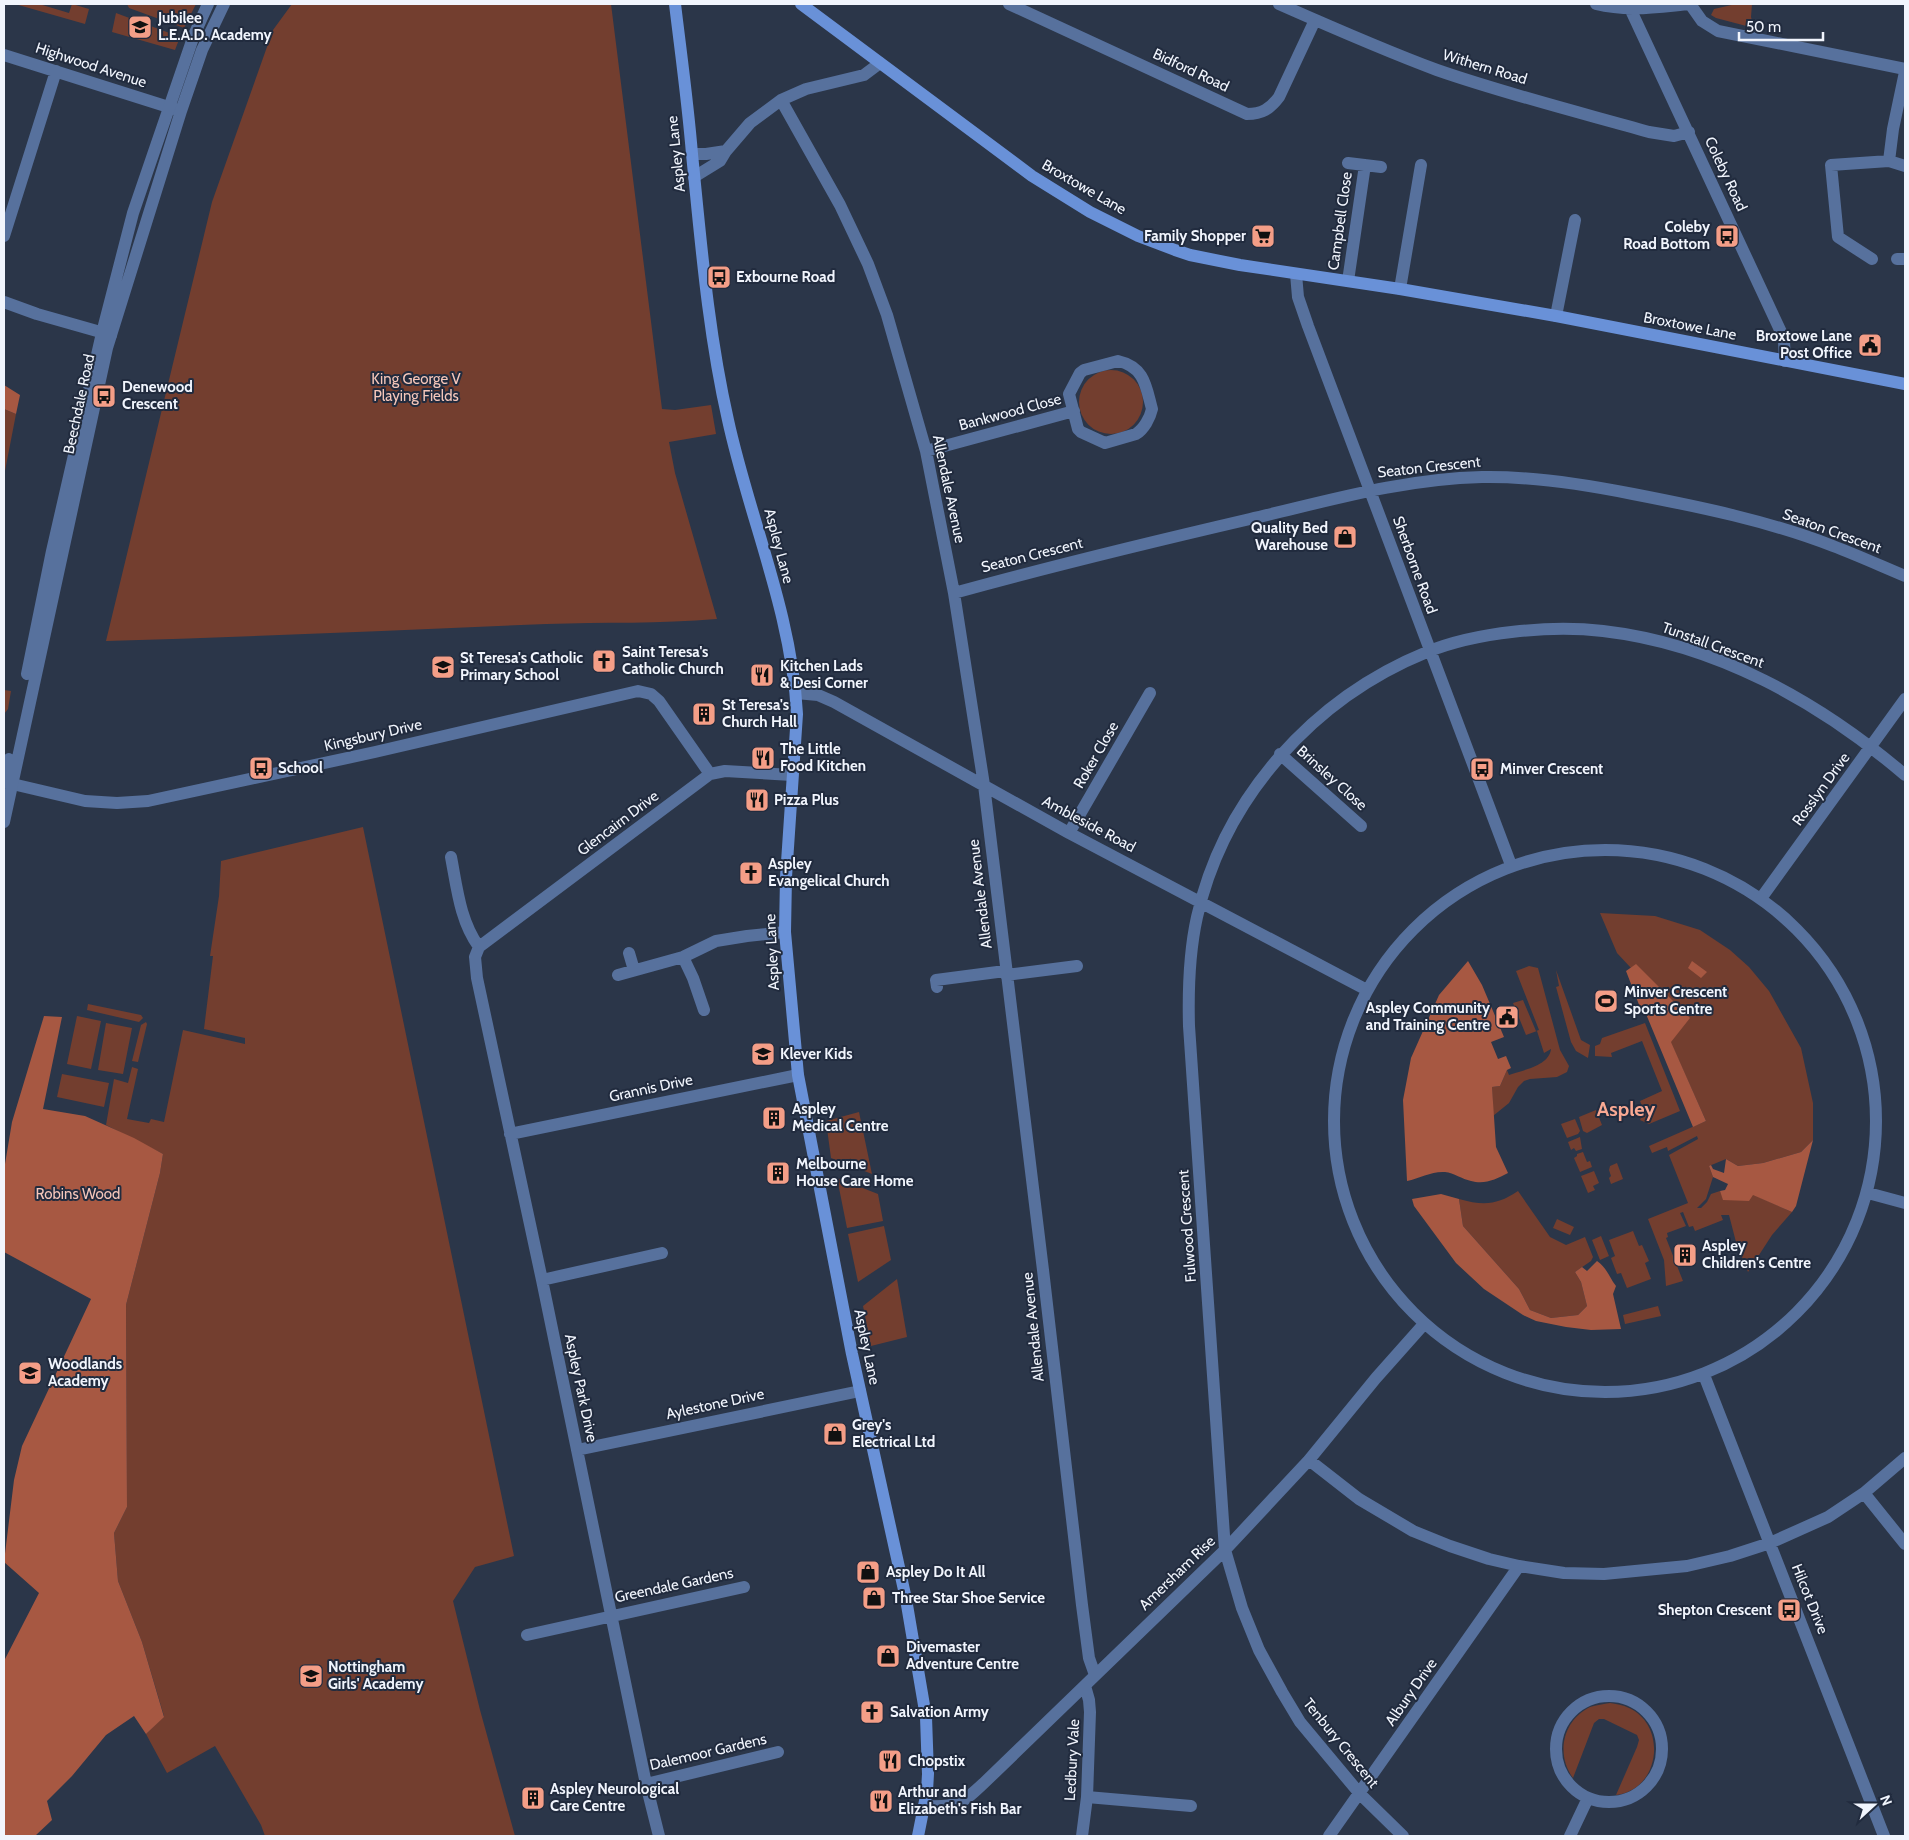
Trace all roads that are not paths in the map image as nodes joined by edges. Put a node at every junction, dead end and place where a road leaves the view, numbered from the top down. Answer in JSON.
{"nodes":[{"id":1,"x":208,"y":4,"type":"edge"},
{"id":2,"x":224,"y":4,"type":"edge"},
{"id":3,"x":675,"y":4,"type":"edge"},
{"id":4,"x":801,"y":4,"type":"edge"},
{"id":5,"x":1009,"y":4,"type":"edge"},
{"id":6,"x":1279,"y":4,"type":"edge"},
{"id":7,"x":1596,"y":4,"type":"edge"},
{"id":8,"x":1690,"y":4,"type":"edge"},
{"id":9,"x":1629,"y":6,"type":"edge"},
{"id":10,"x":1315,"y":20,"type":"junction"},
{"id":11,"x":4,"y":55,"type":"edge"},
{"id":12,"x":880,"y":63,"type":"junction"},
{"id":13,"x":56,"y":71,"type":"junction"},
{"id":14,"x":1905,"y":71,"type":"edge"},
{"id":15,"x":781,"y":100,"type":"junction"},
{"id":16,"x":175,"y":109,"type":"junction"},
{"id":17,"x":1689,"y":132,"type":"junction"},
{"id":18,"x":726,"y":151,"type":"junction"},
{"id":19,"x":692,"y":154,"type":"junction"},
{"id":20,"x":1889,"y":161,"type":"junction"},
{"id":21,"x":1348,"y":163,"type":"dead end"},
{"id":22,"x":1365,"y":165,"type":"junction"},
{"id":23,"x":1421,"y":165,"type":"dead end"},
{"id":24,"x":1905,"y":166,"type":"edge"},
{"id":25,"x":1381,"y":167,"type":"dead end"},
{"id":26,"x":694,"y":176,"type":"junction"},
{"id":27,"x":1575,"y":220,"type":"dead end"},
{"id":28,"x":4,"y":236,"type":"edge"},
{"id":29,"x":1872,"y":259,"type":"dead end"},
{"id":30,"x":1296,"y":274,"type":"junction"},
{"id":31,"x":1348,"y":281,"type":"junction"},
{"id":32,"x":1400,"y":289,"type":"junction"},
{"id":33,"x":4,"y":302,"type":"edge"},
{"id":34,"x":1556,"y":316,"type":"junction"},
{"id":35,"x":106,"y":334,"type":"junction"},
{"id":36,"x":1785,"y":362,"type":"junction"},
{"id":37,"x":1905,"y":384,"type":"edge"},
{"id":38,"x":1074,"y":411,"type":"junction"},
{"id":39,"x":926,"y":451,"type":"junction"},
{"id":40,"x":1370,"y":490,"type":"junction"},
{"id":41,"x":1905,"y":576,"type":"edge"},
{"id":42,"x":954,"y":592,"type":"junction"},
{"id":43,"x":1429,"y":651,"type":"junction"},
{"id":44,"x":796,"y":693,"type":"junction"},
{"id":45,"x":1150,"y":693,"type":"dead end"},
{"id":46,"x":1905,"y":699,"type":"edge"},
{"id":47,"x":1872,"y":748,"type":"junction"},
{"id":48,"x":1280,"y":754,"type":"junction"},
{"id":49,"x":9,"y":763,"type":"edge"},
{"id":50,"x":710,"y":774,"type":"junction"},
{"id":51,"x":792,"y":775,"type":"junction"},
{"id":52,"x":1905,"y":775,"type":"edge"},
{"id":53,"x":7,"y":782,"type":"edge"},
{"id":54,"x":984,"y":785,"type":"junction"},
{"id":55,"x":4,"y":822,"type":"edge"},
{"id":56,"x":1362,"y":826,"type":"dead end"},
{"id":57,"x":1069,"y":833,"type":"junction"},
{"id":58,"x":451,"y":857,"type":"dead end"},
{"id":59,"x":1510,"y":865,"type":"junction"},
{"id":60,"x":1762,"y":897,"type":"junction"},
{"id":61,"x":1201,"y":902,"type":"junction"},
{"id":62,"x":785,"y":932,"type":"junction"},
{"id":63,"x":479,"y":947,"type":"junction"},
{"id":64,"x":629,"y":953,"type":"dead end"},
{"id":65,"x":683,"y":957,"type":"junction"},
{"id":66,"x":1077,"y":966,"type":"dead end"},
{"id":67,"x":634,"y":970,"type":"junction"},
{"id":68,"x":1006,"y":973,"type":"junction"},
{"id":69,"x":618,"y":975,"type":"dead end"},
{"id":70,"x":937,"y":987,"type":"dead end"},
{"id":71,"x":1367,"y":990,"type":"junction"},
{"id":72,"x":704,"y":1010,"type":"dead end"},
{"id":73,"x":798,"y":1075,"type":"junction"},
{"id":74,"x":510,"y":1134,"type":"junction"},
{"id":75,"x":1868,"y":1193,"type":"junction"},
{"id":76,"x":1905,"y":1204,"type":"edge"},
{"id":77,"x":662,"y":1253,"type":"dead end"},
{"id":78,"x":542,"y":1280,"type":"junction"},
{"id":79,"x":1424,"y":1324,"type":"junction"},
{"id":80,"x":1704,"y":1375,"type":"junction"},
{"id":81,"x":860,"y":1391,"type":"junction"},
{"id":82,"x":577,"y":1450,"type":"junction"},
{"id":83,"x":1905,"y":1458,"type":"edge"},
{"id":84,"x":1308,"y":1460,"type":"junction"},
{"id":85,"x":1864,"y":1493,"type":"junction"},
{"id":86,"x":1770,"y":1543,"type":"junction"},
{"id":87,"x":1905,"y":1544,"type":"edge"},
{"id":88,"x":1225,"y":1550,"type":"junction"},
{"id":89,"x":1519,"y":1566,"type":"junction"},
{"id":90,"x":744,"y":1587,"type":"dead end"},
{"id":91,"x":611,"y":1616,"type":"junction"},
{"id":92,"x":527,"y":1635,"type":"dead end"},
{"id":93,"x":1095,"y":1675,"type":"junction"},
{"id":94,"x":1085,"y":1686,"type":"junction"},
{"id":95,"x":778,"y":1752,"type":"dead end"},
{"id":96,"x":646,"y":1784,"type":"junction"},
{"id":97,"x":1360,"y":1794,"type":"junction"},
{"id":98,"x":1086,"y":1797,"type":"junction"},
{"id":99,"x":1588,"y":1798,"type":"junction"},
{"id":100,"x":924,"y":1806,"type":"junction"},
{"id":101,"x":1191,"y":1806,"type":"dead end"},
{"id":102,"x":659,"y":1836,"type":"edge"},
{"id":103,"x":918,"y":1836,"type":"edge"},
{"id":104,"x":1082,"y":1836,"type":"edge"},
{"id":105,"x":1329,"y":1836,"type":"edge"},
{"id":106,"x":1403,"y":1836,"type":"edge"},
{"id":107,"x":1570,"y":1836,"type":"edge"},
{"id":108,"x":1884,"y":1836,"type":"edge"}],
"edges":[{"from":1,"to":16,"type":"street","name":"Beechdale Road"},
{"from":2,"to":16,"type":"street","name":"Beechdale Road"},
{"from":3,"to":19,"type":"main road","name":"Aspley Lane"},
{"from":4,"to":12,"type":"main road","name":"Broxtowe Lane"},
{"from":5,"to":10,"type":"street","name":"Bidford Road"},
{"from":6,"to":10,"type":"street","name":"Withern Road"},
{"from":7,"to":9,"type":"street"},
{"from":8,"to":9,"type":"street"},
{"from":8,"to":14,"type":"street"},
{"from":9,"to":17,"type":"street","name":"Coleby Road"},
{"from":10,"to":17,"type":"street","name":"Withern Road"},
{"from":11,"to":13,"type":"street","name":"Highwood Avenue"},
{"from":12,"to":15,"type":"street"},
{"from":12,"to":30,"type":"main road","name":"Broxtowe Lane"},
{"from":13,"to":16,"type":"street","name":"Highwood Avenue"},
{"from":13,"to":28,"type":"street"},
{"from":14,"to":20,"type":"street"},
{"from":15,"to":18,"type":"street"},
{"from":15,"to":39,"type":"street","name":"Allendale Avenue"},
{"from":16,"to":35,"type":"street","name":"Beechdale Road"},
{"from":17,"to":36,"type":"street","name":"Coleby Road"},
{"from":18,"to":19,"type":"street"},
{"from":18,"to":26,"type":"street"},
{"from":19,"to":26,"type":"main road","name":"Aspley Lane"},
{"from":20,"to":24,"type":"street"},
{"from":20,"to":29,"type":"street"},
{"from":21,"to":22,"type":"street","name":"Campbell Close"},
{"from":22,"to":25,"type":"street","name":"Campbell Close"},
{"from":22,"to":31,"type":"street","name":"Campbell Close"},
{"from":23,"to":32,"type":"street"},
{"from":26,"to":44,"type":"main road","name":"Aspley Lane"},
{"from":27,"to":34,"type":"street"},
{"from":30,"to":31,"type":"main road","name":"Broxtowe Lane"},
{"from":30,"to":40,"type":"street","name":"Sherborne Road"},
{"from":31,"to":32,"type":"main road","name":"Broxtowe Lane"},
{"from":32,"to":34,"type":"main road","name":"Broxtowe Lane"},
{"from":33,"to":35,"type":"street"},
{"from":34,"to":36,"type":"main road","name":"Broxtowe Lane"},
{"from":35,"to":49,"type":"street","name":"Beechdale Road"},
{"from":36,"to":37,"type":"main road","name":"Broxtowe Lane"},
{"from":38,"to":38,"type":"street","name":"Bankwood Close"},
{"from":38,"to":39,"type":"street","name":"Bankwood Close"},
{"from":39,"to":42,"type":"street","name":"Allendale Avenue"},
{"from":40,"to":41,"type":"street","name":"Seaton Crescent"},
{"from":40,"to":42,"type":"street","name":"Seaton Crescent"},
{"from":40,"to":43,"type":"street","name":"Sherborne Road"},
{"from":42,"to":54,"type":"street","name":"Allendale Avenue"},
{"from":43,"to":47,"type":"street","name":"Tunstall Crescent"},
{"from":43,"to":48,"type":"street","name":"Tunstall Crescent"},
{"from":43,"to":59,"type":"street","name":"Sherborne Road"},
{"from":44,"to":51,"type":"main road","name":"Aspley Lane"},
{"from":44,"to":54,"type":"street","name":"Ambleside Road"},
{"from":45,"to":57,"type":"street","name":"Roker Close"},
{"from":46,"to":47,"type":"street","name":"Rosslyn Drive"},
{"from":47,"to":52,"type":"street","name":"Tunstall Crescent"},
{"from":47,"to":60,"type":"street","name":"Rosslyn Drive"},
{"from":48,"to":56,"type":"street","name":"Brinsley Close"},
{"from":48,"to":61,"type":"street","name":"Tunstall Crescent"},
{"from":49,"to":53,"type":"street","name":"Beechdale Road"},
{"from":50,"to":51,"type":"street"},
{"from":50,"to":53,"type":"street","name":"Kingsbury Drive"},
{"from":50,"to":63,"type":"street","name":"Glencairn Drive"},
{"from":51,"to":62,"type":"main road","name":"Aspley Lane"},
{"from":53,"to":55,"type":"street","name":"Beechdale Road"},
{"from":54,"to":57,"type":"street","name":"Ambleside Road"},
{"from":54,"to":68,"type":"street","name":"Allendale Avenue"},
{"from":57,"to":61,"type":"street","name":"Ambleside Road"},
{"from":58,"to":63,"type":"street"},
{"from":59,"to":60,"type":"street"},
{"from":59,"to":71,"type":"street"},
{"from":60,"to":75,"type":"street"},
{"from":61,"to":71,"type":"street","name":"Ambleside Road"},
{"from":61,"to":88,"type":"street","name":"Fulwood Crescent"},
{"from":62,"to":65,"type":"street"},
{"from":62,"to":73,"type":"main road","name":"Aspley Lane"},
{"from":63,"to":74,"type":"street","name":"Aspley Park Drive"},
{"from":64,"to":67,"type":"street"},
{"from":65,"to":67,"type":"street"},
{"from":65,"to":72,"type":"street"},
{"from":66,"to":68,"type":"street"},
{"from":67,"to":69,"type":"street"},
{"from":68,"to":70,"type":"street"},
{"from":68,"to":93,"type":"street","name":"Allendale Avenue"},
{"from":71,"to":79,"type":"street"},
{"from":73,"to":74,"type":"street","name":"Grannis Drive"},
{"from":73,"to":81,"type":"main road","name":"Aspley Lane"},
{"from":74,"to":78,"type":"street","name":"Aspley Park Drive"},
{"from":75,"to":76,"type":"street"},
{"from":75,"to":80,"type":"street"},
{"from":77,"to":78,"type":"street"},
{"from":78,"to":82,"type":"street","name":"Aspley Park Drive"},
{"from":79,"to":80,"type":"street"},
{"from":79,"to":84,"type":"street","name":"Amersham Rise"},
{"from":80,"to":86,"type":"street","name":"Hilcot Drive"},
{"from":81,"to":82,"type":"street","name":"Aylestone Drive"},
{"from":81,"to":100,"type":"main road","name":"Aspley Lane"},
{"from":82,"to":91,"type":"street","name":"Aspley Park Drive"},
{"from":83,"to":85,"type":"street"},
{"from":84,"to":88,"type":"street","name":"Amersham Rise"},
{"from":84,"to":89,"type":"street"},
{"from":85,"to":86,"type":"street"},
{"from":85,"to":87,"type":"street"},
{"from":86,"to":89,"type":"street"},
{"from":86,"to":108,"type":"street","name":"Hilcot Drive"},
{"from":88,"to":93,"type":"street","name":"Amersham Rise"},
{"from":88,"to":97,"type":"street","name":"Tenbury Crescent"},
{"from":89,"to":97,"type":"street","name":"Albury Drive"},
{"from":90,"to":91,"type":"street","name":"Greendale Gardens"},
{"from":91,"to":92,"type":"street","name":"Greendale Gardens"},
{"from":91,"to":96,"type":"street","name":"Aspley Park Drive"},
{"from":93,"to":94,"type":"street","name":"Amersham Rise"},
{"from":94,"to":98,"type":"street","name":"Ledbury Vale"},
{"from":94,"to":100,"type":"street","name":"Amersham Rise"},
{"from":95,"to":96,"type":"street","name":"Dalemoor Gardens"},
{"from":96,"to":102,"type":"street","name":"Aspley Park Drive"},
{"from":97,"to":105,"type":"street","name":"Albury Drive"},
{"from":97,"to":106,"type":"street","name":"Tenbury Crescent"},
{"from":98,"to":101,"type":"street"},
{"from":98,"to":104,"type":"street","name":"Ledbury Vale"},
{"from":99,"to":99,"type":"street"},
{"from":99,"to":107,"type":"street"},
{"from":100,"to":103,"type":"main road","name":"Aspley Lane"}]}
